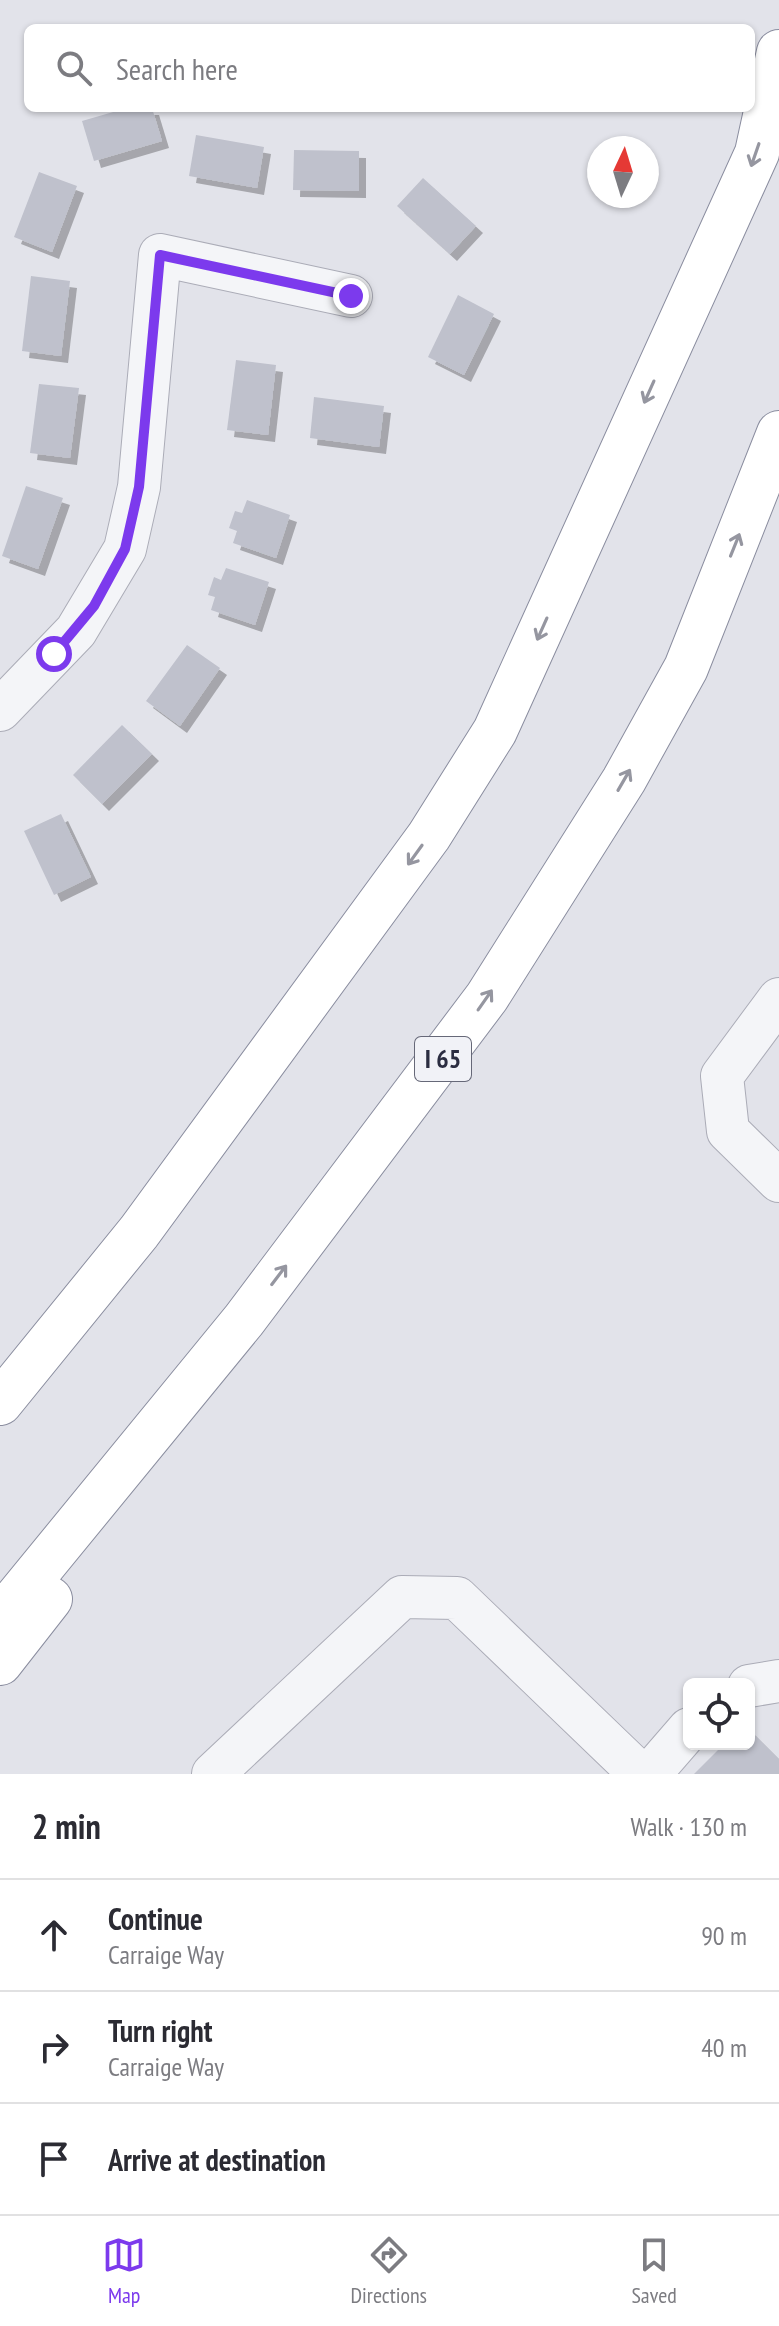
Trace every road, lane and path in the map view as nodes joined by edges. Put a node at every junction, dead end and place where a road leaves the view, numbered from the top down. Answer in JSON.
{"nodes":[{"id":1,"x":779,"y":52,"type":"edge"},
{"id":2,"x":351,"y":296,"type":"dead end"},
{"id":3,"x":779,"y":433,"type":"edge"},
{"id":4,"x":0,"y":710,"type":"edge"},
{"id":5,"x":779,"y":999,"type":"edge"},
{"id":6,"x":779,"y":1181,"type":"edge"},
{"id":7,"x":122,"y":1253,"type":"junction"},
{"id":8,"x":244,"y":1320,"type":"junction"},
{"id":9,"x":0,"y":1378,"type":"edge"},
{"id":10,"x":0,"y":1403,"type":"edge"},
{"id":11,"x":0,"y":1618,"type":"edge"},
{"id":12,"x":0,"y":1663,"type":"edge"},
{"id":13,"x":779,"y":1681,"type":"edge"},
{"id":14,"x":755,"y":1685,"type":"edge"},
{"id":15,"x":683,"y":1736,"type":"edge"},
{"id":16,"x":213,"y":1774,"type":"edge"},
{"id":17,"x":640,"y":1774,"type":"edge"},
{"id":18,"x":650,"y":1774,"type":"edge"}],
"edges":[{"from":1,"to":7,"type":"highway","one_way":true},
{"from":2,"to":4,"type":"street"},
{"from":8,"to":3,"type":"highway","number":"I 65","one_way":true},
{"from":5,"to":6,"type":"street"},
{"from":7,"to":9,"type":"highway"},
{"from":7,"to":10,"type":"highway"},
{"from":8,"to":11,"type":"highway","number":"I 65"},
{"from":8,"to":12,"type":"highway"},
{"from":13,"to":14,"type":"street"},
{"from":15,"to":18,"type":"street"},
{"from":16,"to":17,"type":"street"}]}
